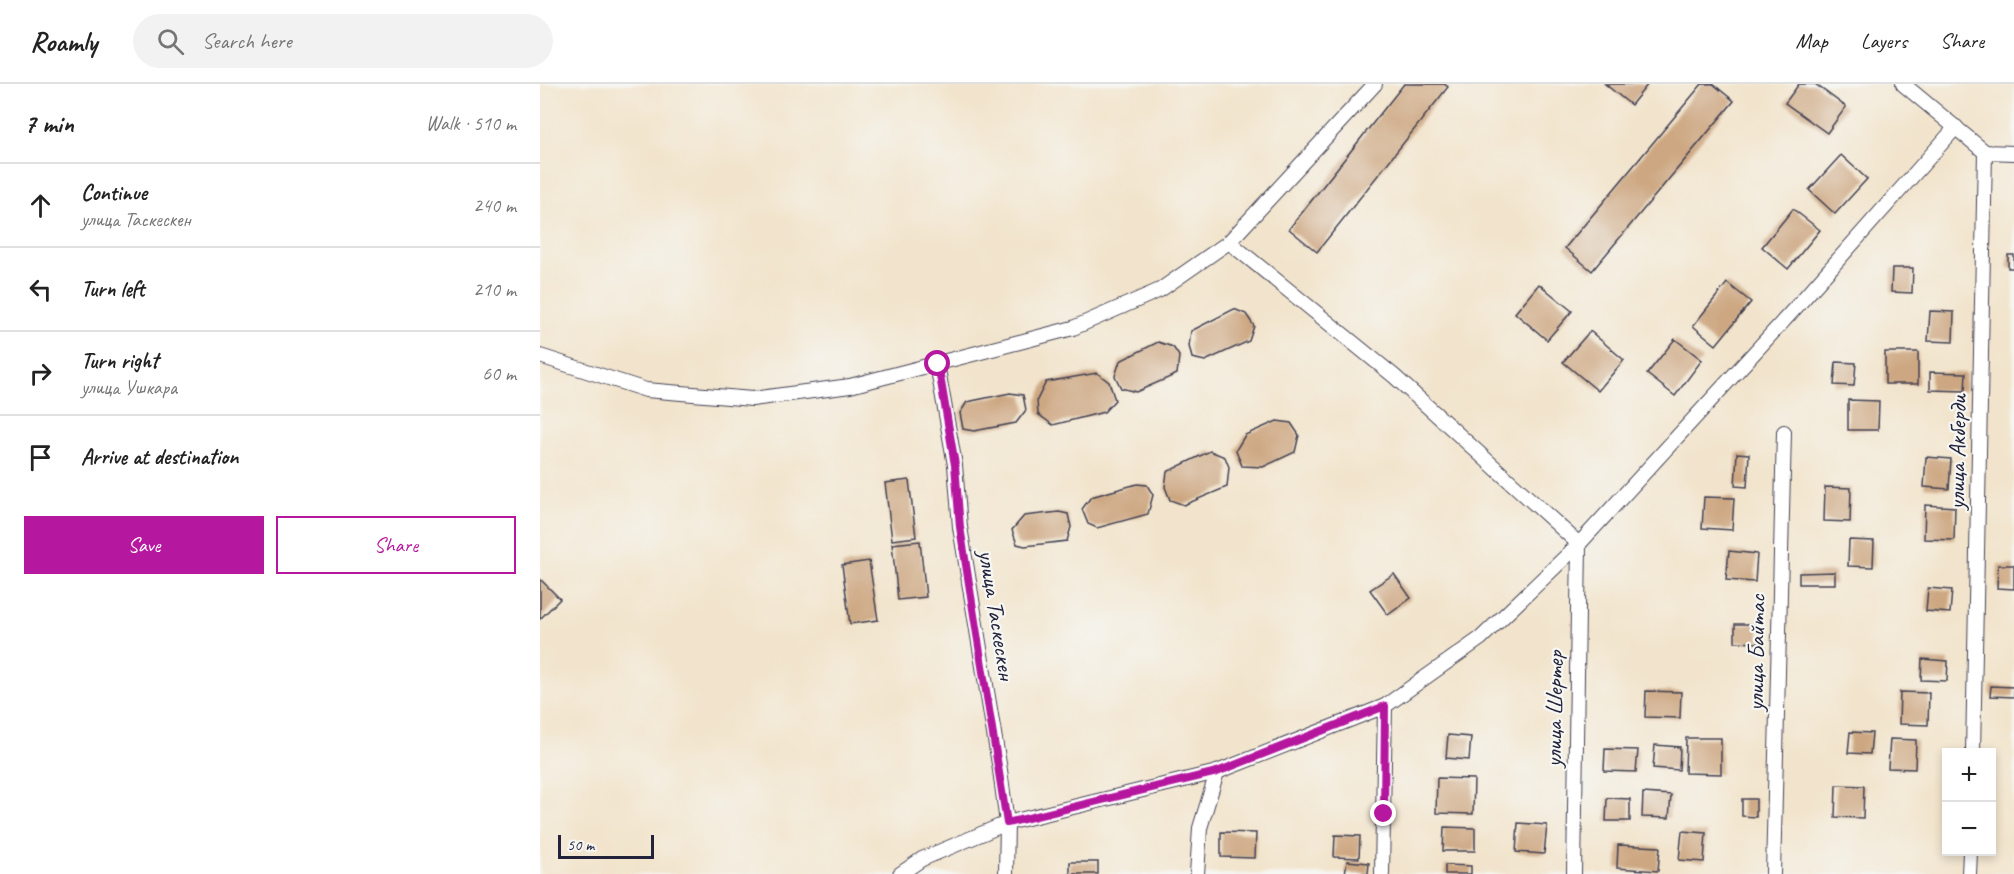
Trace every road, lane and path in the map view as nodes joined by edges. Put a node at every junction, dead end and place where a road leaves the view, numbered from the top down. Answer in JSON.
{"nodes":[{"id":1,"x":1375,"y":84,"type":"edge"},
{"id":2,"x":1903,"y":84,"type":"edge"},
{"id":3,"x":1956,"y":127,"type":"junction"},
{"id":4,"x":1985,"y":152,"type":"junction"},
{"id":5,"x":2014,"y":153,"type":"edge"},
{"id":6,"x":1229,"y":243,"type":"junction"},
{"id":7,"x":540,"y":356,"type":"edge"},
{"id":8,"x":938,"y":364,"type":"junction"},
{"id":9,"x":1784,"y":432,"type":"dead end"},
{"id":10,"x":1579,"y":544,"type":"junction"},
{"id":11,"x":1385,"y":706,"type":"junction"},
{"id":12,"x":1973,"y":748,"type":"edge"},
{"id":13,"x":1217,"y":772,"type":"junction"},
{"id":14,"x":1007,"y":823,"type":"junction"},
{"id":15,"x":1970,"y":856,"type":"edge"},
{"id":16,"x":900,"y":874,"type":"edge"},
{"id":17,"x":1006,"y":874,"type":"edge"},
{"id":18,"x":1197,"y":874,"type":"edge"},
{"id":19,"x":1382,"y":874,"type":"edge"},
{"id":20,"x":1574,"y":874,"type":"edge"},
{"id":21,"x":1773,"y":874,"type":"edge"},
{"id":22,"x":1969,"y":874,"type":"edge"}],
"edges":[{"from":1,"to":6,"type":"street"},
{"from":2,"to":3,"type":"street"},
{"from":3,"to":4,"type":"street"},
{"from":3,"to":10,"type":"street"},
{"from":4,"to":5,"type":"street"},
{"from":4,"to":12,"type":"street","name":"улица Акберди"},
{"from":6,"to":8,"type":"street"},
{"from":6,"to":10,"type":"street"},
{"from":7,"to":8,"type":"street"},
{"from":8,"to":14,"type":"street","name":"улица Таскескен"},
{"from":9,"to":21,"type":"street","name":"улица Байтас"},
{"from":10,"to":11,"type":"street"},
{"from":10,"to":20,"type":"street","name":"улица Шертер"},
{"from":11,"to":13,"type":"street"},
{"from":11,"to":19,"type":"street"},
{"from":13,"to":14,"type":"street"},
{"from":13,"to":18,"type":"street"},
{"from":14,"to":16,"type":"street"},
{"from":14,"to":17,"type":"street","name":"улица Таскескен"},
{"from":15,"to":22,"type":"street"}]}
